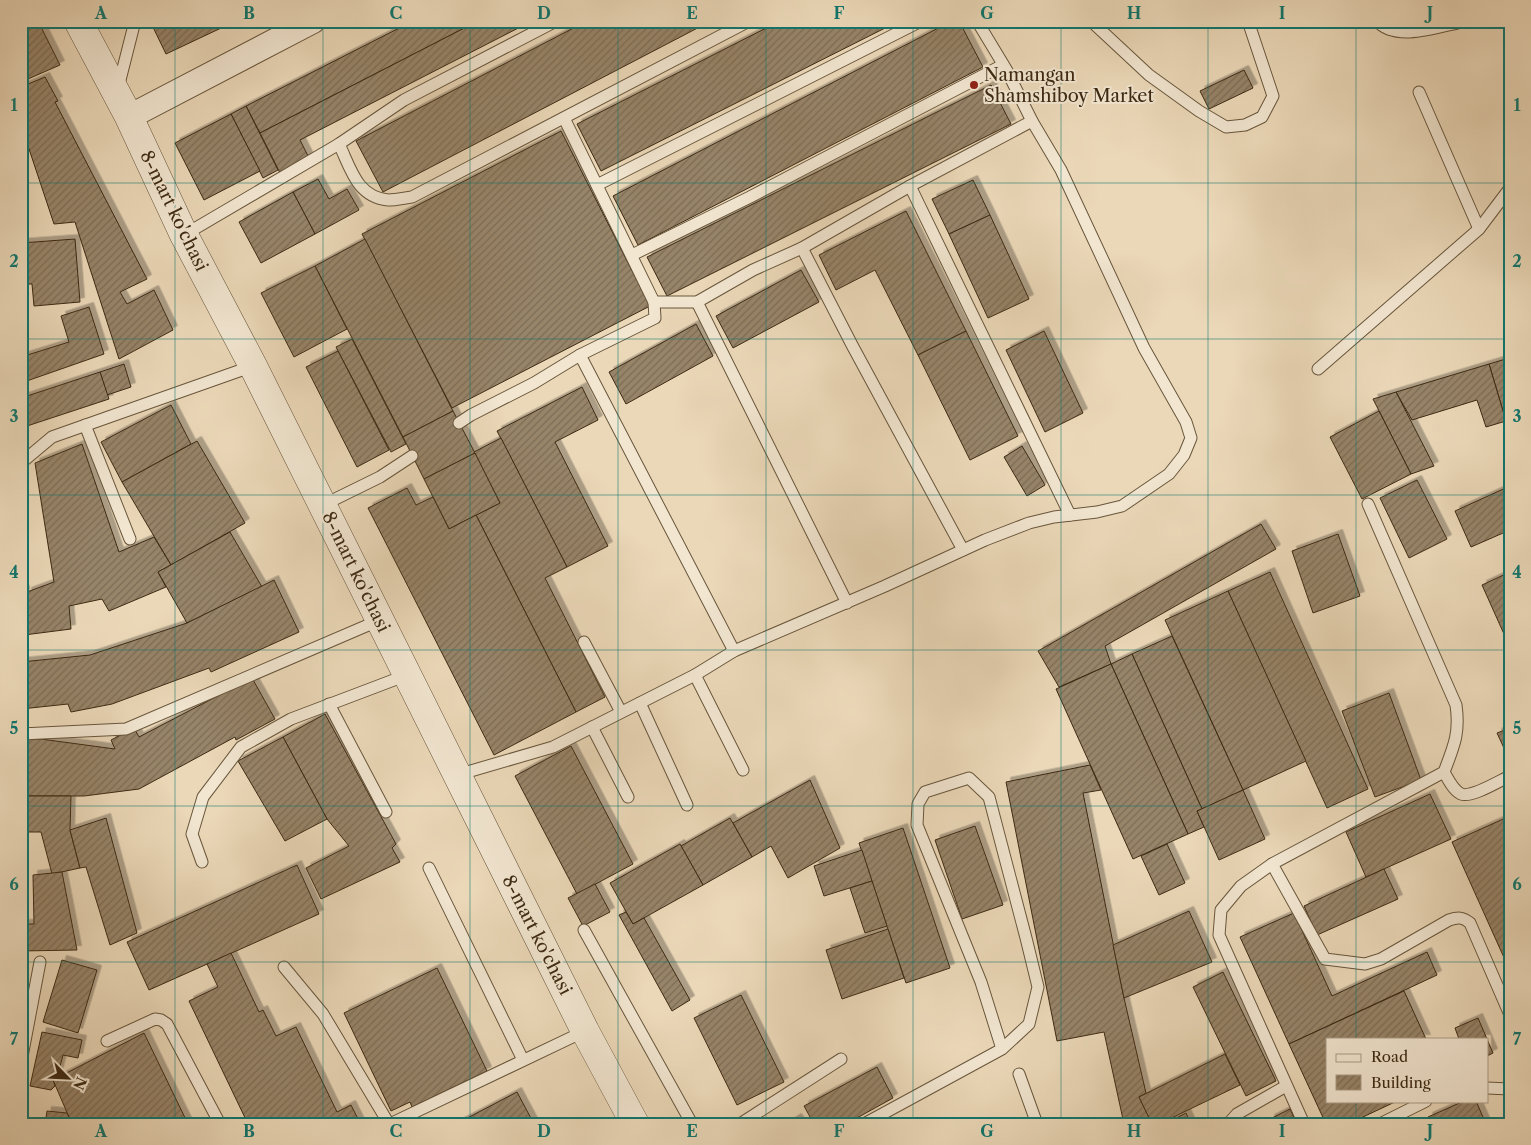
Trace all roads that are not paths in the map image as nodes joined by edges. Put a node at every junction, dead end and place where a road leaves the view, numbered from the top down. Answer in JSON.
{"nodes":[{"id":1,"x":78,"y":21,"type":"edge"},
{"id":2,"x":134,"y":21,"type":"edge"},
{"id":3,"x":313,"y":21,"type":"edge"},
{"id":4,"x":556,"y":21,"type":"edge"},
{"id":5,"x":749,"y":21,"type":"edge"},
{"id":6,"x":920,"y":21,"type":"edge"},
{"id":7,"x":977,"y":21,"type":"edge"},
{"id":8,"x":1092,"y":21,"type":"edge"},
{"id":9,"x":1248,"y":21,"type":"edge"},
{"id":10,"x":1377,"y":21,"type":"edge"},
{"id":11,"x":1466,"y":21,"type":"edge"},
{"id":12,"x":1003,"y":65,"type":"junction"},
{"id":13,"x":1418,"y":92,"type":"dead end"},
{"id":14,"x":123,"y":106,"type":"junction"},
{"id":15,"x":564,"y":118,"type":"junction"},
{"id":16,"x":1032,"y":121,"type":"junction"},
{"id":17,"x":339,"y":144,"type":"junction"},
{"id":18,"x":597,"y":185,"type":"junction"},
{"id":19,"x":910,"y":186,"type":"junction"},
{"id":20,"x":1510,"y":188,"type":"edge"},
{"id":21,"x":1479,"y":229,"type":"junction"},
{"id":22,"x":184,"y":235,"type":"junction"},
{"id":23,"x":802,"y":248,"type":"junction"},
{"id":24,"x":632,"y":255,"type":"junction"},
{"id":25,"x":654,"y":302,"type":"junction"},
{"id":26,"x":697,"y":302,"type":"junction"},
{"id":27,"x":580,"y":355,"type":"junction"},
{"id":28,"x":253,"y":366,"type":"junction"},
{"id":29,"x":1318,"y":369,"type":"dead end"},
{"id":30,"x":459,"y":423,"type":"dead end"},
{"id":31,"x":85,"y":425,"type":"junction"},
{"id":32,"x":412,"y":456,"type":"dead end"},
{"id":33,"x":21,"y":463,"type":"edge"},
{"id":34,"x":1368,"y":504,"type":"dead end"},
{"id":35,"x":323,"y":505,"type":"junction"},
{"id":36,"x":1070,"y":515,"type":"junction"},
{"id":37,"x":130,"y":539,"type":"dead end"},
{"id":38,"x":963,"y":550,"type":"junction"},
{"id":39,"x":21,"y":574,"type":"edge"},
{"id":40,"x":23,"y":588,"type":"dead end"},
{"id":41,"x":847,"y":602,"type":"junction"},
{"id":42,"x":380,"y":620,"type":"junction"},
{"id":43,"x":584,"y":642,"type":"dead end"},
{"id":44,"x":734,"y":651,"type":"junction"},
{"id":45,"x":407,"y":675,"type":"junction"},
{"id":46,"x":695,"y":675,"type":"junction"},
{"id":47,"x":640,"y":703,"type":"junction"},
{"id":48,"x":329,"y":704,"type":"junction"},
{"id":49,"x":621,"y":712,"type":"junction"},
{"id":50,"x":592,"y":728,"type":"junction"},
{"id":51,"x":21,"y":734,"type":"edge"},
{"id":52,"x":743,"y":770,"type":"dead end"},
{"id":53,"x":1444,"y":772,"type":"junction"},
{"id":54,"x":458,"y":775,"type":"junction"},
{"id":55,"x":1510,"y":776,"type":"edge"},
{"id":56,"x":628,"y":797,"type":"dead end"},
{"id":57,"x":687,"y":805,"type":"dead end"},
{"id":58,"x":386,"y":812,"type":"dead end"},
{"id":59,"x":202,"y":862,"type":"dead end"},
{"id":60,"x":1272,"y":864,"type":"junction"},
{"id":61,"x":429,"y":868,"type":"dead end"},
{"id":62,"x":584,"y":930,"type":"dead end"},
{"id":63,"x":40,"y":962,"type":"dead end"},
{"id":64,"x":284,"y":967,"type":"dead end"},
{"id":65,"x":1510,"y":1015,"type":"edge"},
{"id":66,"x":585,"y":1031,"type":"junction"},
{"id":67,"x":107,"y":1042,"type":"dead end"},
{"id":68,"x":1002,"y":1048,"type":"junction"},
{"id":69,"x":841,"y":1059,"type":"dead end"},
{"id":70,"x":524,"y":1060,"type":"junction"},
{"id":71,"x":21,"y":1062,"type":"edge"},
{"id":72,"x":1018,"y":1074,"type":"dead end"},
{"id":73,"x":1286,"y":1086,"type":"junction"},
{"id":74,"x":1488,"y":1088,"type":"edge"},
{"id":75,"x":1510,"y":1089,"type":"edge"},
{"id":76,"x":1424,"y":1102,"type":"edge"},
{"id":77,"x":220,"y":1124,"type":"edge"},
{"id":78,"x":389,"y":1124,"type":"edge"},
{"id":79,"x":635,"y":1124,"type":"edge"},
{"id":80,"x":692,"y":1124,"type":"edge"},
{"id":81,"x":740,"y":1124,"type":"edge"},
{"id":82,"x":864,"y":1124,"type":"edge"},
{"id":83,"x":1037,"y":1124,"type":"edge"},
{"id":84,"x":1228,"y":1124,"type":"edge"},
{"id":85,"x":1304,"y":1124,"type":"edge"},
{"id":86,"x":1380,"y":1124,"type":"edge"}],
"edges":[{"from":1,"to":14,"type":"street","name":"8-mart ko'chasi"},
{"from":2,"to":14,"type":"lane"},
{"from":3,"to":14,"type":"street"},
{"from":4,"to":17,"type":"lane"},
{"from":5,"to":15,"type":"lane"},
{"from":6,"to":18,"type":"lane"},
{"from":7,"to":12,"type":"lane"},
{"from":8,"to":9,"type":"lane"},
{"from":10,"to":11,"type":"lane"},
{"from":12,"to":16,"type":"lane"},
{"from":12,"to":24,"type":"lane"},
{"from":13,"to":21,"type":"lane"},
{"from":14,"to":22,"type":"street","name":"8-mart ko'chasi"},
{"from":15,"to":17,"type":"lane"},
{"from":15,"to":18,"type":"lane"},
{"from":16,"to":19,"type":"lane"},
{"from":16,"to":36,"type":"lane"},
{"from":17,"to":22,"type":"lane"},
{"from":18,"to":24,"type":"lane"},
{"from":19,"to":23,"type":"lane"},
{"from":19,"to":36,"type":"lane"},
{"from":20,"to":21,"type":"lane"},
{"from":21,"to":29,"type":"lane"},
{"from":22,"to":28,"type":"street","name":"8-mart ko'chasi"},
{"from":23,"to":26,"type":"lane"},
{"from":23,"to":38,"type":"lane"},
{"from":24,"to":25,"type":"lane"},
{"from":25,"to":26,"type":"lane"},
{"from":25,"to":27,"type":"lane"},
{"from":26,"to":41,"type":"lane"},
{"from":27,"to":30,"type":"lane"},
{"from":27,"to":44,"type":"lane"},
{"from":28,"to":31,"type":"lane"},
{"from":28,"to":35,"type":"street","name":"8-mart ko'chasi"},
{"from":31,"to":33,"type":"lane"},
{"from":31,"to":37,"type":"lane"},
{"from":32,"to":35,"type":"lane"},
{"from":34,"to":53,"type":"lane"},
{"from":35,"to":42,"type":"street","name":"8-mart ko'chasi"},
{"from":36,"to":38,"type":"lane"},
{"from":38,"to":41,"type":"lane"},
{"from":39,"to":40,"type":"lane"},
{"from":41,"to":44,"type":"lane"},
{"from":42,"to":45,"type":"street","name":"8-mart ko'chasi"},
{"from":42,"to":51,"type":"lane"},
{"from":43,"to":49,"type":"lane"},
{"from":44,"to":46,"type":"lane"},
{"from":45,"to":48,"type":"lane"},
{"from":45,"to":54,"type":"street","name":"8-mart ko'chasi"},
{"from":46,"to":47,"type":"lane"},
{"from":46,"to":52,"type":"lane"},
{"from":47,"to":49,"type":"lane"},
{"from":47,"to":57,"type":"lane"},
{"from":48,"to":58,"type":"lane"},
{"from":48,"to":59,"type":"lane"},
{"from":49,"to":50,"type":"lane"},
{"from":50,"to":54,"type":"lane"},
{"from":50,"to":56,"type":"lane"},
{"from":53,"to":55,"type":"lane"},
{"from":53,"to":60,"type":"lane"},
{"from":54,"to":66,"type":"street","name":"8-mart ko'chasi"},
{"from":60,"to":65,"type":"lane"},
{"from":60,"to":73,"type":"lane"},
{"from":61,"to":70,"type":"lane"},
{"from":62,"to":80,"type":"lane"},
{"from":63,"to":71,"type":"lane"},
{"from":64,"to":78,"type":"lane"},
{"from":66,"to":70,"type":"lane"},
{"from":66,"to":79,"type":"street","name":"8-mart ko'chasi"},
{"from":67,"to":77,"type":"lane"},
{"from":68,"to":68,"type":"lane"},
{"from":68,"to":82,"type":"lane"},
{"from":69,"to":81,"type":"lane"},
{"from":70,"to":78,"type":"lane"},
{"from":72,"to":83,"type":"lane"},
{"from":73,"to":84,"type":"lane"},
{"from":73,"to":85,"type":"lane"},
{"from":74,"to":75,"type":"lane"},
{"from":76,"to":86,"type":"lane"}]}
